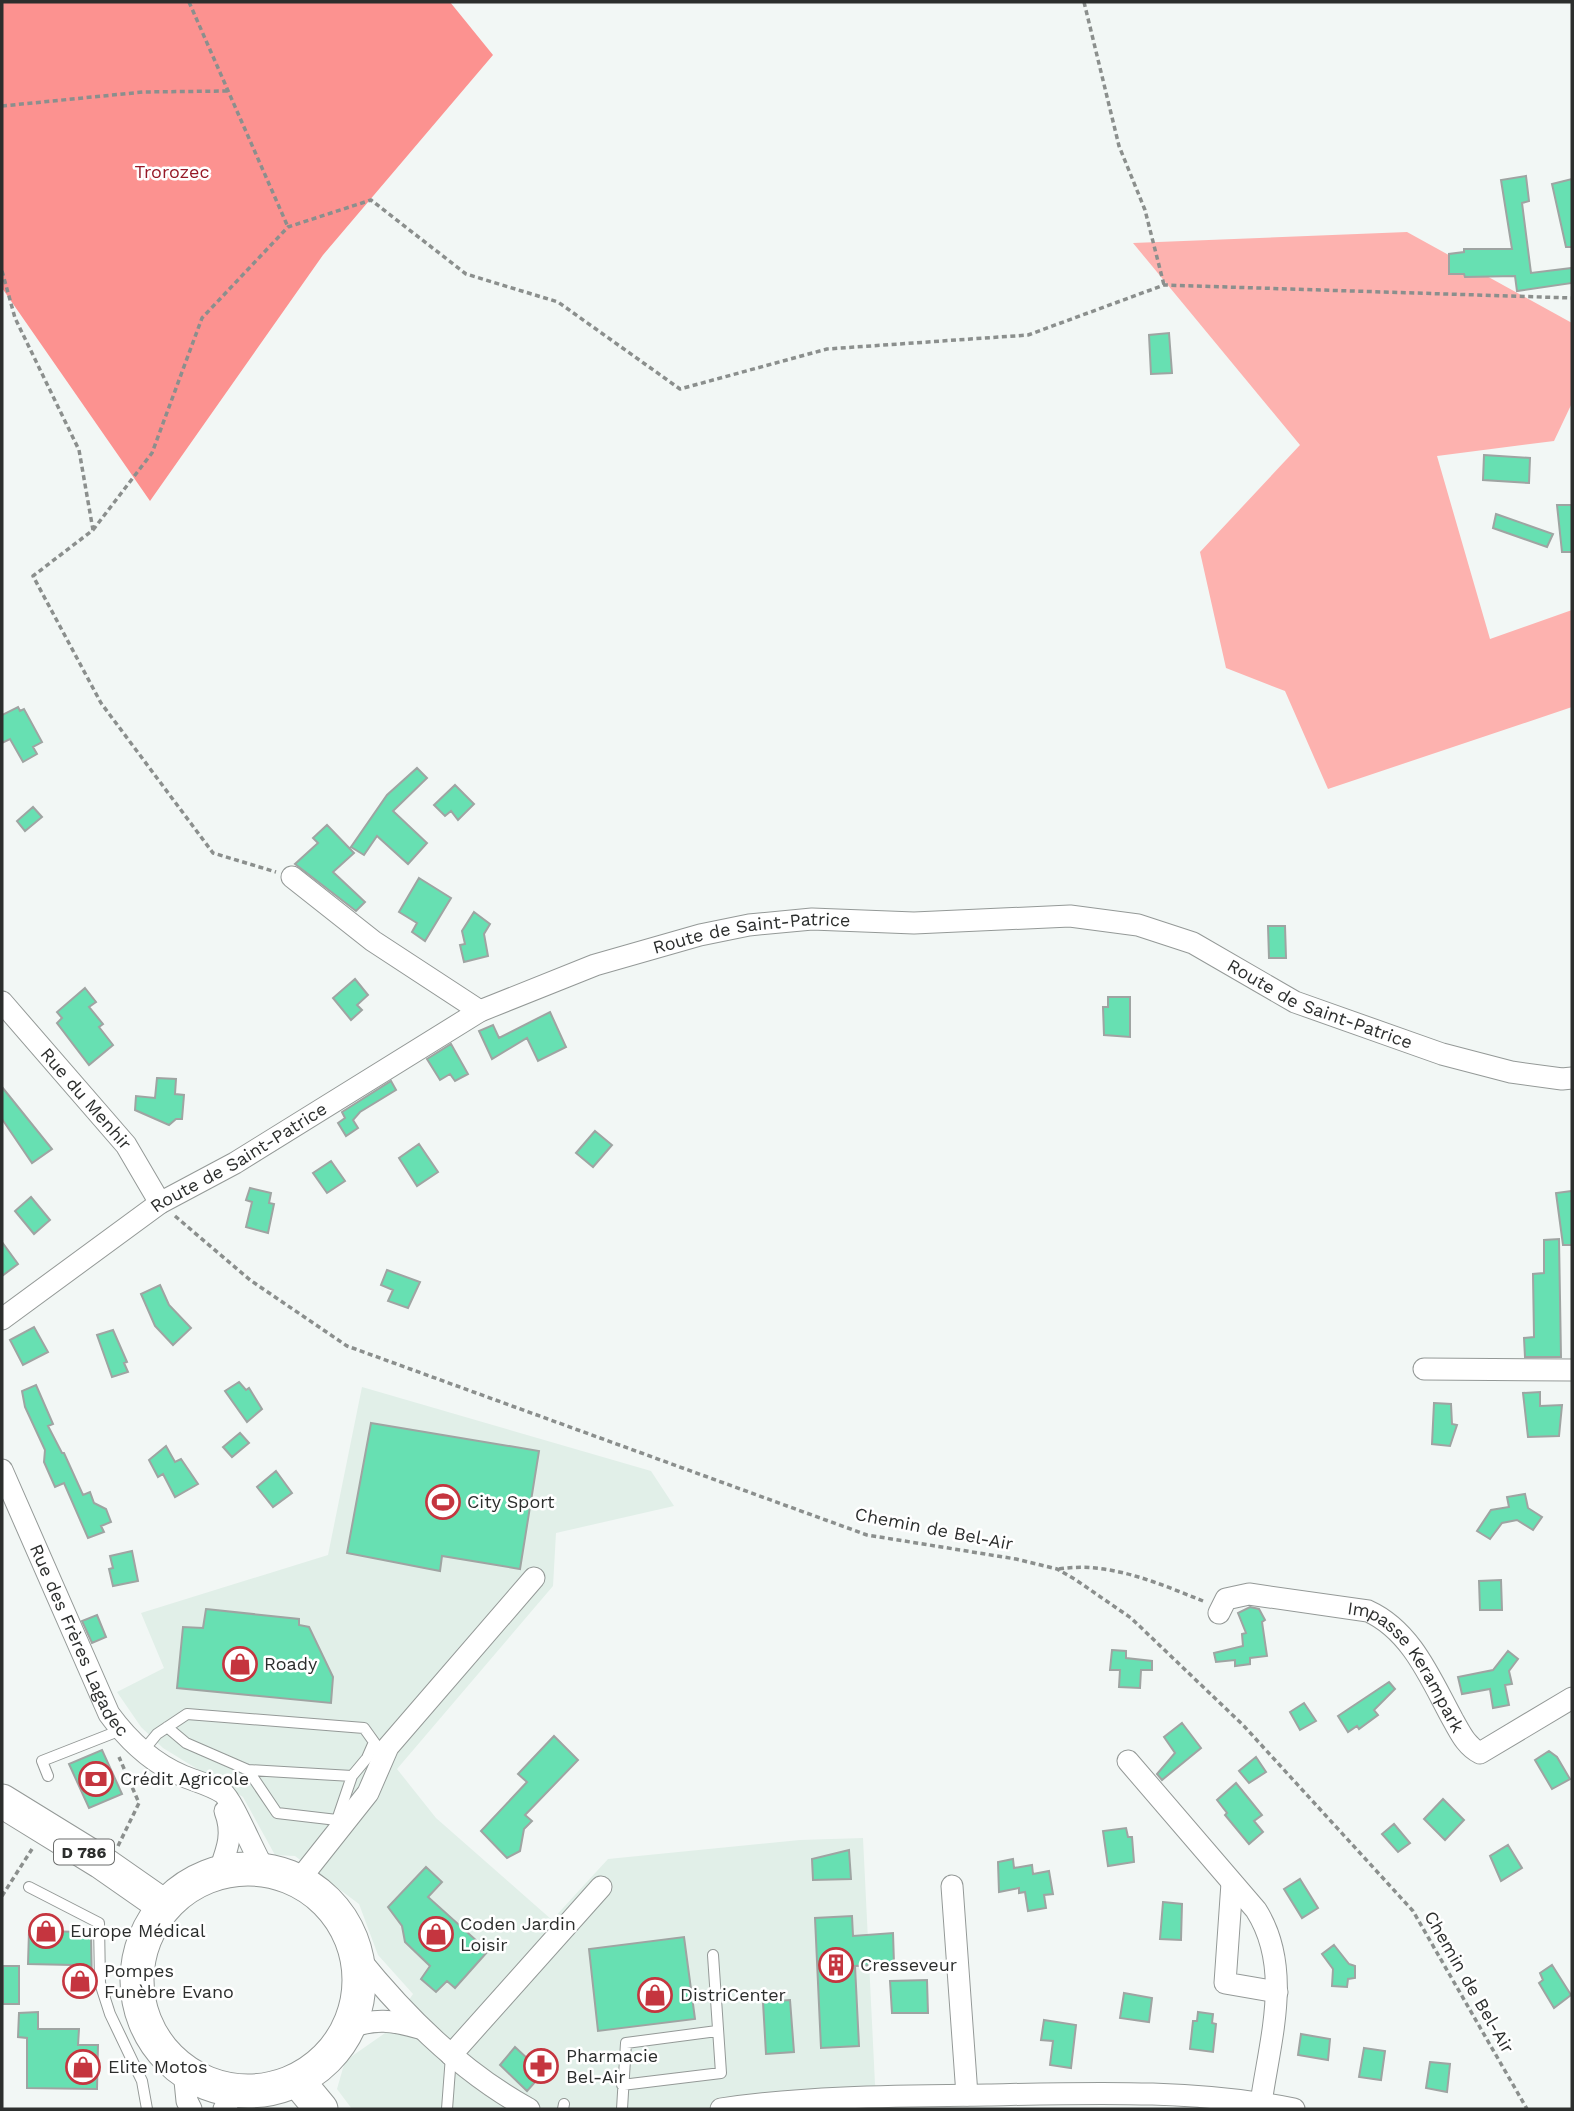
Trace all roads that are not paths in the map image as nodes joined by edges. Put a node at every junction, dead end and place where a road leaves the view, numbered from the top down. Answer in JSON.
{"nodes":[{"id":1,"x":292,"y":877,"type":"road end"},
{"id":2,"x":2,"y":1002,"type":"edge"},
{"id":3,"x":480,"y":1011,"type":"junction"},
{"id":4,"x":1572,"y":1078,"type":"edge"},
{"id":5,"x":160,"y":1203,"type":"junction"},
{"id":6,"x":2,"y":1319,"type":"edge"},
{"id":7,"x":1424,"y":1369,"type":"dead end"},
{"id":8,"x":1572,"y":1370,"type":"edge"},
{"id":9,"x":2,"y":1470,"type":"edge"},
{"id":10,"x":534,"y":1578,"type":"dead end"},
{"id":11,"x":1220,"y":1611,"type":"road end"},
{"id":12,"x":1572,"y":1698,"type":"edge"},
{"id":13,"x":167,"y":1727,"type":"junction"},
{"id":14,"x":115,"y":1733,"type":"junction"},
{"id":15,"x":379,"y":1749,"type":"junction"},
{"id":16,"x":143,"y":1751,"type":"junction"},
{"id":17,"x":1128,"y":1761,"type":"dead end"},
{"id":18,"x":248,"y":1770,"type":"junction"},
{"id":19,"x":48,"y":1776,"type":"dead end"},
{"id":20,"x":352,"y":1776,"type":"junction"},
{"id":21,"x":191,"y":1779,"type":"junction"},
{"id":22,"x":2,"y":1801,"type":"edge"},
{"id":23,"x":264,"y":1869,"type":"junction"},
{"id":24,"x":219,"y":1872,"type":"junction"},
{"id":25,"x":299,"y":1880,"type":"junction"},
{"id":26,"x":1232,"y":1883,"type":"junction"},
{"id":27,"x":952,"y":1886,"type":"dead end"},
{"id":28,"x":29,"y":1887,"type":"dead end"},
{"id":29,"x":601,"y":1887,"type":"dead end"},
{"id":30,"x":164,"y":1906,"type":"junction"},
{"id":31,"x":713,"y":1955,"type":"dead end"},
{"id":32,"x":356,"y":1956,"type":"junction"},
{"id":33,"x":1276,"y":1992,"type":"junction"},
{"id":34,"x":348,"y":2028,"type":"junction"},
{"id":35,"x":419,"y":2028,"type":"junction"},
{"id":36,"x":717,"y":2031,"type":"junction"},
{"id":37,"x":452,"y":2054,"type":"junction"},
{"id":38,"x":184,"y":2071,"type":"junction"},
{"id":39,"x":297,"y":2080,"type":"junction"},
{"id":40,"x":622,"y":2085,"type":"junction"},
{"id":41,"x":967,"y":2095,"type":"junction"},
{"id":42,"x":229,"y":2100,"type":"edge"},
{"id":43,"x":1261,"y":2103,"type":"junction"},
{"id":44,"x":147,"y":2109,"type":"edge"},
{"id":45,"x":191,"y":2109,"type":"edge"},
{"id":46,"x":321,"y":2109,"type":"edge"},
{"id":47,"x":447,"y":2109,"type":"edge"},
{"id":48,"x":529,"y":2109,"type":"edge"},
{"id":49,"x":622,"y":2109,"type":"edge"},
{"id":50,"x":722,"y":2109,"type":"edge"},
{"id":51,"x":1294,"y":2109,"type":"edge"}],
"edges":[{"from":1,"to":3,"type":"street"},
{"from":2,"to":5,"type":"street","name":"Rue du Menhir"},
{"from":3,"to":4,"type":"street","name":"Route de Saint-Patrice"},
{"from":3,"to":5,"type":"street","name":"Route de Saint-Patrice"},
{"from":5,"to":6,"type":"street","name":"Route de Saint-Patrice"},
{"from":7,"to":8,"type":"street"},
{"from":9,"to":14,"type":"street","name":"Rue des Frères Lagadec"},
{"from":10,"to":15,"type":"street"},
{"from":11,"to":12,"type":"street","name":"Impasse Kerampark"},
{"from":13,"to":15,"type":"lane"},
{"from":13,"to":16,"type":"lane"},
{"from":13,"to":18,"type":"lane"},
{"from":14,"to":16,"type":"street","name":"Rue des Frères Lagadec"},
{"from":14,"to":19,"type":"lane"},
{"from":15,"to":20,"type":"lane"},
{"from":15,"to":25,"type":"street"},
{"from":16,"to":21,"type":"street","name":"Rue des Frères Lagadec"},
{"from":17,"to":26,"type":"street"},
{"from":18,"to":20,"type":"lane"},
{"from":18,"to":20,"type":"lane"},
{"from":21,"to":23,"type":"street","name":"Rue des Frères Lagadec"},
{"from":21,"to":24,"type":"street","name":"Rue des Frères Lagadec"},
{"from":22,"to":30,"type":"main road","number":"D 786"},
{"from":23,"to":24,"type":"main road"},
{"from":23,"to":25,"type":"main road"},
{"from":24,"to":30,"type":"main road"},
{"from":25,"to":32,"type":"main road"},
{"from":26,"to":33,"type":"street"},
{"from":26,"to":33,"type":"street"},
{"from":27,"to":41,"type":"street"},
{"from":28,"to":44,"type":"lane"},
{"from":29,"to":37,"type":"street"},
{"from":30,"to":38,"type":"main road"},
{"from":31,"to":36,"type":"lane"},
{"from":32,"to":34,"type":"main road"},
{"from":32,"to":35,"type":"street"},
{"from":33,"to":43,"type":"street"},
{"from":34,"to":35,"type":"street"},
{"from":34,"to":39,"type":"main road"},
{"from":35,"to":37,"type":"street"},
{"from":36,"to":40,"type":"lane"},
{"from":36,"to":40,"type":"lane"},
{"from":37,"to":47,"type":"lane"},
{"from":37,"to":48,"type":"street"},
{"from":38,"to":42,"type":"main road"},
{"from":38,"to":45,"type":"street"},
{"from":39,"to":42,"type":"main road"},
{"from":39,"to":46,"type":"main road"},
{"from":40,"to":49,"type":"lane"},
{"from":41,"to":43,"type":"street"},
{"from":41,"to":50,"type":"street"},
{"from":43,"to":51,"type":"street"}]}
